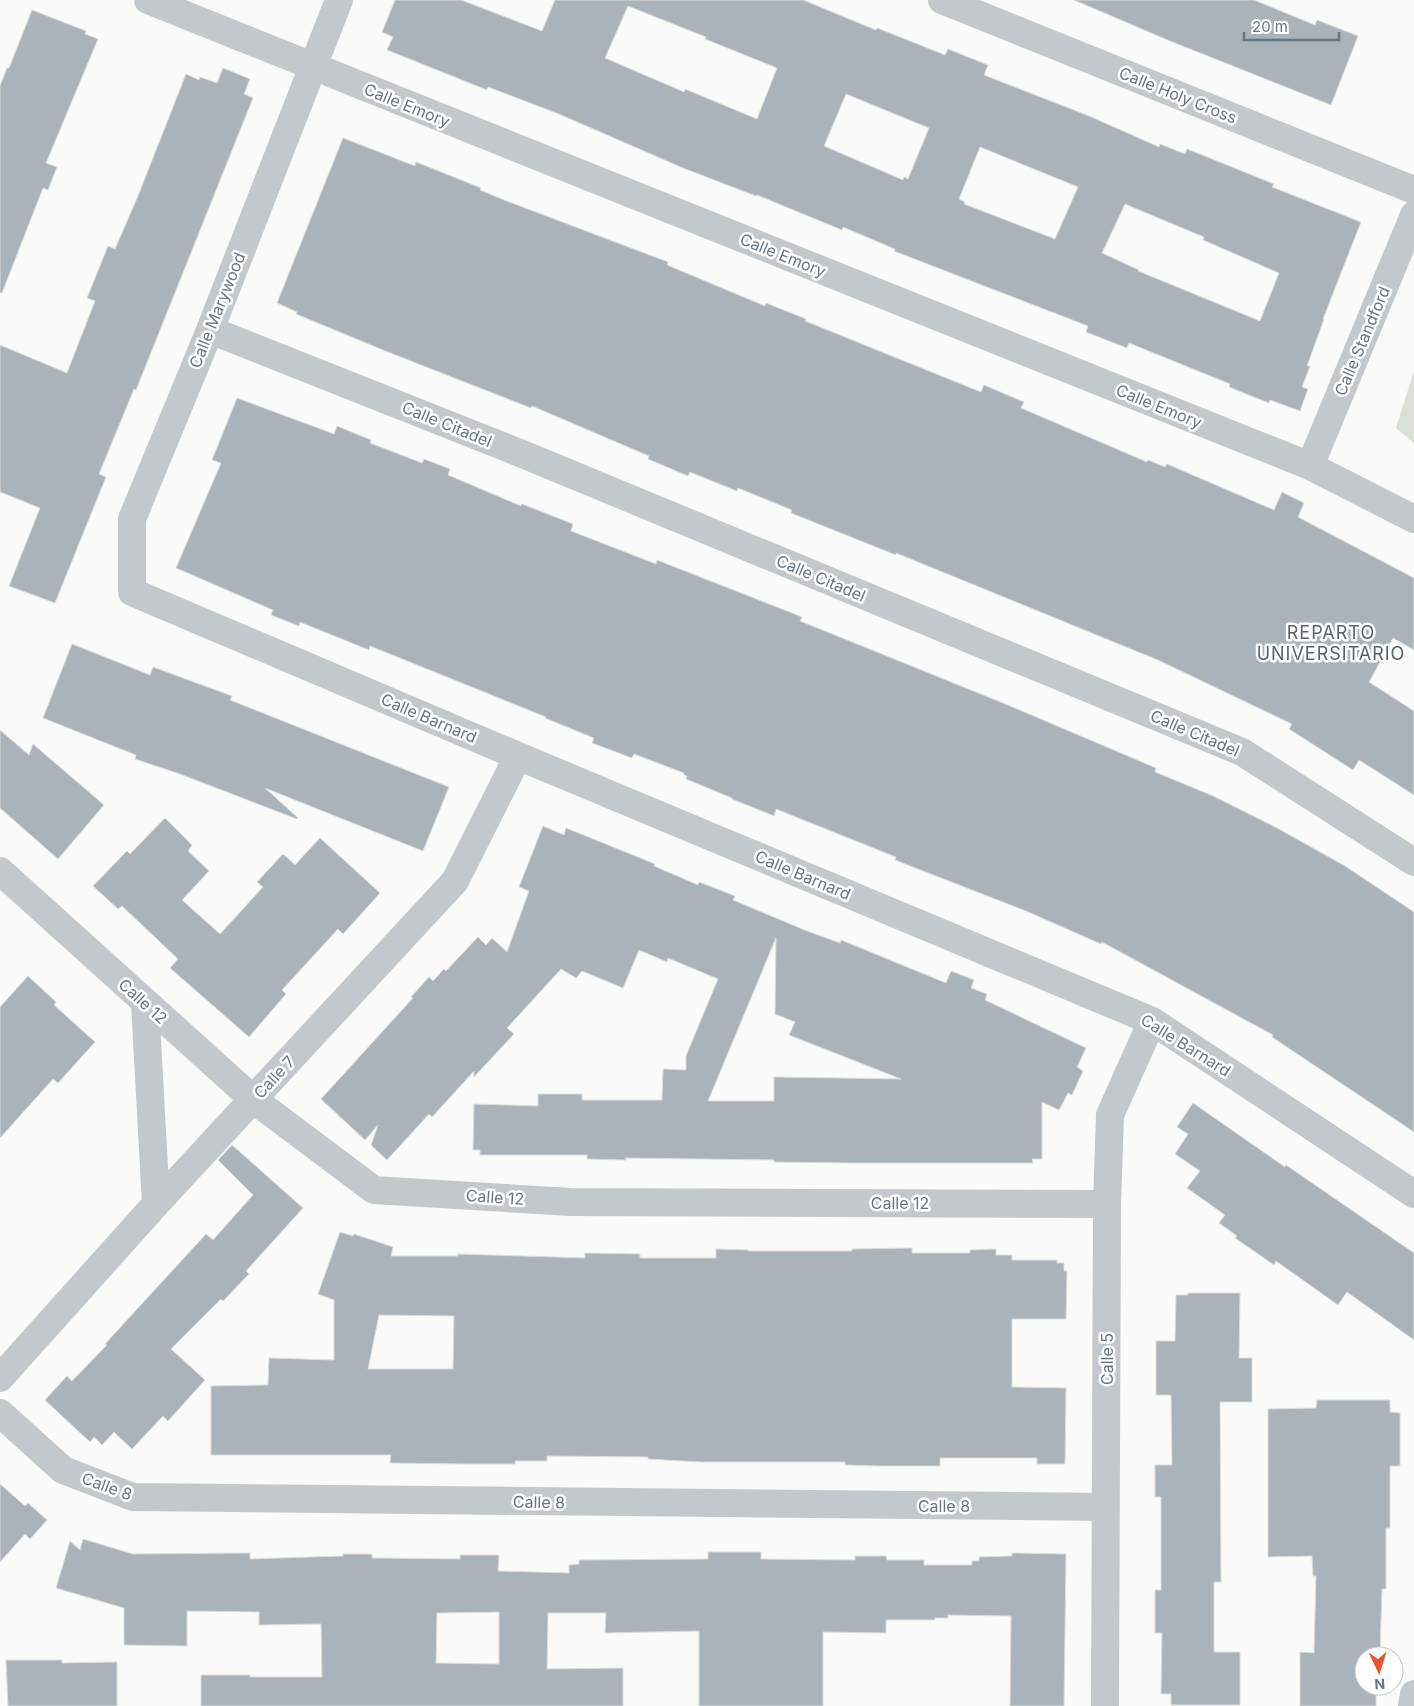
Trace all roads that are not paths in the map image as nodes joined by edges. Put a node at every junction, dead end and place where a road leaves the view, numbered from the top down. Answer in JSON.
{"nodes":[{"id":1,"x":148,"y":0,"type":"edge"},
{"id":2,"x":339,"y":0,"type":"edge"},
{"id":3,"x":942,"y":0,"type":"edge"},
{"id":4,"x":313,"y":67,"type":"junction"},
{"id":5,"x":1414,"y":190,"type":"edge"},
{"id":6,"x":1414,"y":215,"type":"edge"},
{"id":7,"x":210,"y":330,"type":"junction"},
{"id":8,"x":1310,"y":466,"type":"junction"},
{"id":9,"x":1414,"y":519,"type":"edge"},
{"id":10,"x":164,"y":606,"type":"joint"},
{"id":11,"x":518,"y":756,"type":"junction"},
{"id":12,"x":1414,"y":862,"type":"edge"},
{"id":13,"x":0,"y":871,"type":"edge"},
{"id":14,"x":145,"y":1002,"type":"junction"},
{"id":15,"x":1152,"y":1021,"type":"junction"},
{"id":16,"x":254,"y":1100,"type":"junction"},
{"id":17,"x":1414,"y":1194,"type":"edge"},
{"id":18,"x":156,"y":1204,"type":"junction"},
{"id":19,"x":1107,"y":1204,"type":"junction"},
{"id":20,"x":0,"y":1378,"type":"edge"},
{"id":21,"x":0,"y":1413,"type":"edge"},
{"id":22,"x":1106,"y":1507,"type":"junction"},
{"id":23,"x":1414,"y":1694,"type":"edge"},
{"id":24,"x":1105,"y":1706,"type":"edge"},
{"id":25,"x":1412,"y":1706,"type":"edge"}],
"edges":[{"from":1,"to":4,"type":"street","name":"Calle Emory"},
{"from":2,"to":4,"type":"street","name":"Calle Marywood"},
{"from":3,"to":5,"type":"street","name":"Calle Holy Cross"},
{"from":4,"to":7,"type":"street","name":"Calle Marywood"},
{"from":4,"to":8,"type":"street","name":"Calle Emory"},
{"from":6,"to":8,"type":"street","name":"Calle Standford"},
{"from":7,"to":10,"type":"street","name":"Calle Marywood"},
{"from":7,"to":12,"type":"street","name":"Calle Citadel"},
{"from":8,"to":9,"type":"street","name":"Calle Emory"},
{"from":10,"to":11,"type":"street","name":"Calle Barnard"},
{"from":11,"to":15,"type":"street","name":"Calle Barnard"},
{"from":11,"to":16,"type":"street","name":"Calle 7"},
{"from":13,"to":14,"type":"street","name":"Calle 12"},
{"from":14,"to":16,"type":"street","name":"Calle 12"},
{"from":14,"to":18,"type":"street"},
{"from":15,"to":17,"type":"street","name":"Calle Barnard"},
{"from":15,"to":19,"type":"street","name":"Calle 5"},
{"from":16,"to":18,"type":"street","name":"Calle 7"},
{"from":16,"to":19,"type":"street","name":"Calle 12"},
{"from":18,"to":20,"type":"street","name":"Calle 7"},
{"from":19,"to":22,"type":"street","name":"Calle 5"},
{"from":21,"to":22,"type":"street","name":"Calle 8"},
{"from":22,"to":24,"type":"street","name":"Calle 5"},
{"from":23,"to":25,"type":"street"}]}
